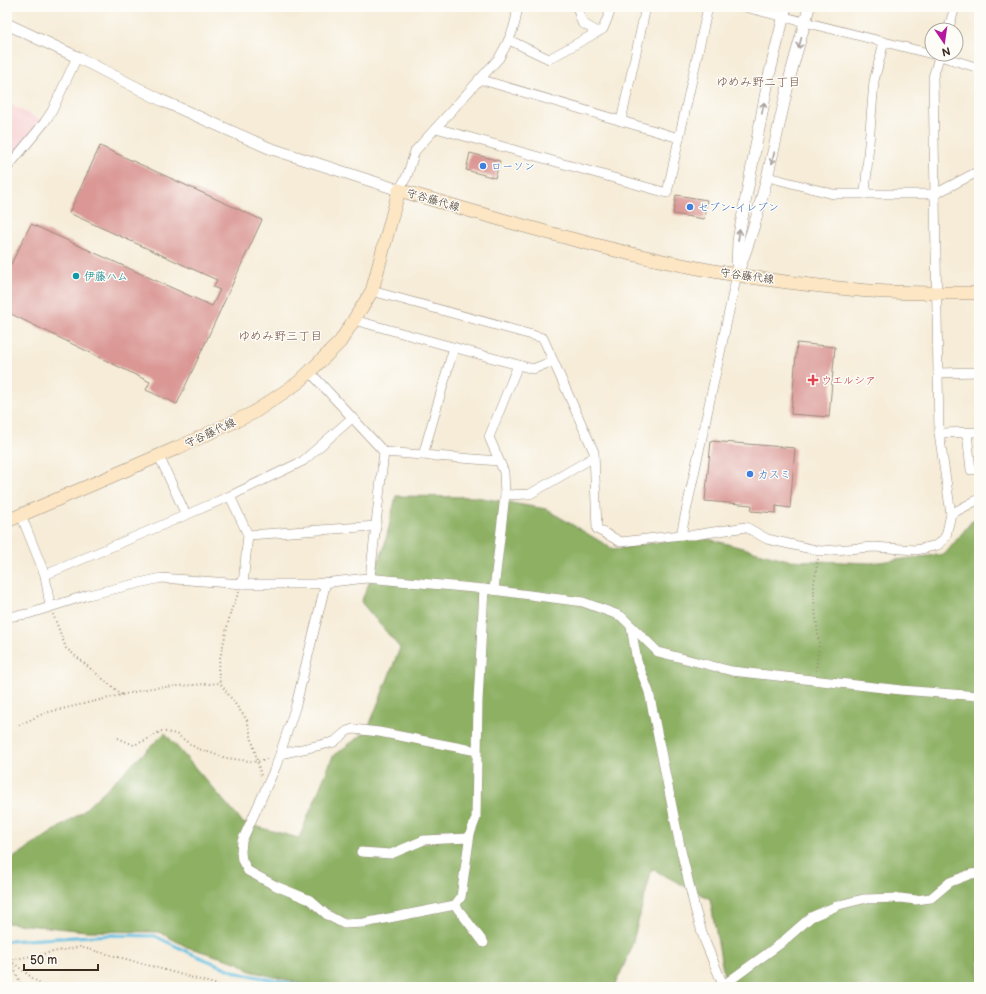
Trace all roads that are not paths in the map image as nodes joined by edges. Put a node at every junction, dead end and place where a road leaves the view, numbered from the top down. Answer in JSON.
{"nodes":[{"id":1,"x":517,"y":7,"type":"edge"},
{"id":2,"x":577,"y":7,"type":"edge"},
{"id":3,"x":612,"y":7,"type":"edge"},
{"id":4,"x":646,"y":7,"type":"edge"},
{"id":5,"x":708,"y":7,"type":"edge"},
{"id":6,"x":745,"y":7,"type":"edge"},
{"id":7,"x":809,"y":7,"type":"edge"},
{"id":8,"x":955,"y":7,"type":"edge"},
{"id":9,"x":785,"y":12,"type":"edge"},
{"id":10,"x":805,"y":22,"type":"junction"},
{"id":11,"x":950,"y":22,"type":"edge"},
{"id":12,"x":7,"y":24,"type":"edge"},
{"id":13,"x":598,"y":32,"type":"junction"},
{"id":14,"x":509,"y":40,"type":"junction"},
{"id":15,"x":884,"y":42,"type":"junction"},
{"id":16,"x":924,"y":51,"type":"edge"},
{"id":17,"x":77,"y":57,"type":"junction"},
{"id":18,"x":938,"y":62,"type":"edge"},
{"id":19,"x":961,"y":62,"type":"edge"},
{"id":20,"x":979,"y":68,"type":"edge"},
{"id":21,"x":479,"y":79,"type":"junction"},
{"id":22,"x":621,"y":122,"type":"junction"},
{"id":23,"x":436,"y":128,"type":"junction"},
{"id":24,"x":679,"y":138,"type":"junction"},
{"id":25,"x":7,"y":168,"type":"edge"},
{"id":26,"x":979,"y":171,"type":"edge"},
{"id":27,"x":768,"y":177,"type":"junction"},
{"id":28,"x":399,"y":190,"type":"junction"},
{"id":29,"x":865,"y":194,"type":"junction"},
{"id":30,"x":935,"y":194,"type":"junction"},
{"id":31,"x":737,"y":274,"type":"junction"},
{"id":32,"x":372,"y":290,"type":"junction"},
{"id":33,"x":937,"y":293,"type":"junction"},
{"id":34,"x":979,"y":293,"type":"edge"},
{"id":35,"x":354,"y":320,"type":"junction"},
{"id":36,"x":454,"y":347,"type":"junction"},
{"id":37,"x":553,"y":361,"type":"junction"},
{"id":38,"x":518,"y":365,"type":"junction"},
{"id":39,"x":310,"y":372,"type":"junction"},
{"id":40,"x":938,"y":372,"type":"junction"},
{"id":41,"x":979,"y":372,"type":"edge"},
{"id":42,"x":352,"y":418,"type":"junction"},
{"id":43,"x":979,"y":432,"type":"edge"},
{"id":44,"x":966,"y":433,"type":"junction"},
{"id":45,"x":939,"y":434,"type":"junction"},
{"id":46,"x":384,"y":452,"type":"junction"},
{"id":47,"x":423,"y":455,"type":"junction"},
{"id":48,"x":159,"y":456,"type":"junction"},
{"id":49,"x":594,"y":457,"type":"junction"},
{"id":50,"x":499,"y":461,"type":"junction"},
{"id":51,"x":979,"y":469,"type":"edge"},
{"id":52,"x":505,"y":494,"type":"junction"},
{"id":53,"x":230,"y":496,"type":"junction"},
{"id":54,"x":979,"y":499,"type":"edge"},
{"id":55,"x":186,"y":514,"type":"junction"},
{"id":56,"x":951,"y":514,"type":"junction"},
{"id":57,"x":21,"y":515,"type":"junction"},
{"id":58,"x":7,"y":521,"type":"edge"},
{"id":59,"x":376,"y":526,"type":"junction"},
{"id":60,"x":248,"y":535,"type":"junction"},
{"id":61,"x":681,"y":535,"type":"junction"},
{"id":62,"x":45,"y":575,"type":"junction"},
{"id":63,"x":370,"y":578,"type":"junction"},
{"id":64,"x":326,"y":582,"type":"junction"},
{"id":65,"x":243,"y":584,"type":"junction"},
{"id":66,"x":484,"y":589,"type":"junction"},
{"id":67,"x":494,"y":590,"type":"junction"},
{"id":68,"x":50,"y":606,"type":"junction"},
{"id":69,"x":7,"y":617,"type":"edge"},
{"id":70,"x":631,"y":627,"type":"junction"},
{"id":71,"x":979,"y":696,"type":"edge"},
{"id":72,"x":477,"y":751,"type":"junction"},
{"id":73,"x":280,"y":754,"type":"junction"},
{"id":74,"x":469,"y":838,"type":"junction"},
{"id":75,"x":361,"y":852,"type":"dead end"},
{"id":76,"x":979,"y":873,"type":"edge"},
{"id":77,"x":455,"y":905,"type":"junction"},
{"id":78,"x":484,"y":943,"type":"dead end"},
{"id":79,"x":722,"y":986,"type":"edge"}],
"edges":[{"from":1,"to":14,"type":"street"},
{"from":2,"to":13,"type":"street"},
{"from":3,"to":13,"type":"street"},
{"from":4,"to":22,"type":"street"},
{"from":5,"to":24,"type":"street"},
{"from":6,"to":9,"type":"street"},
{"from":7,"to":10,"type":"street"},
{"from":8,"to":11,"type":"street"},
{"from":9,"to":10,"type":"street"},
{"from":31,"to":9,"type":"street","one_way":true},
{"from":10,"to":15,"type":"street"},
{"from":10,"to":27,"type":"street","one_way":true},
{"from":12,"to":17,"type":"street"},
{"from":13,"to":14,"type":"street"},
{"from":14,"to":21,"type":"street"},
{"from":15,"to":16,"type":"street"},
{"from":15,"to":29,"type":"street"},
{"from":17,"to":25,"type":"street"},
{"from":17,"to":28,"type":"street"},
{"from":18,"to":30,"type":"street"},
{"from":19,"to":20,"type":"street"},
{"from":21,"to":22,"type":"street"},
{"from":21,"to":23,"type":"street"},
{"from":22,"to":24,"type":"street"},
{"from":23,"to":24,"type":"street"},
{"from":23,"to":28,"type":"street"},
{"from":26,"to":30,"type":"street"},
{"from":27,"to":29,"type":"street"},
{"from":27,"to":31,"type":"street"},
{"from":28,"to":31,"type":"main road","name":"守谷藤代線"},
{"from":28,"to":32,"type":"main road","name":"守谷藤代線"},
{"from":29,"to":30,"type":"street"},
{"from":30,"to":33,"type":"street"},
{"from":31,"to":33,"type":"main road","name":"守谷藤代線"},
{"from":31,"to":61,"type":"street"},
{"from":32,"to":35,"type":"main road","name":"守谷藤代線"},
{"from":32,"to":37,"type":"street"},
{"from":33,"to":34,"type":"main road","name":"守谷藤代線"},
{"from":33,"to":40,"type":"street"},
{"from":35,"to":36,"type":"street"},
{"from":35,"to":39,"type":"main road","name":"守谷藤代線"},
{"from":36,"to":38,"type":"street"},
{"from":36,"to":47,"type":"street"},
{"from":37,"to":38,"type":"street"},
{"from":37,"to":49,"type":"street"},
{"from":38,"to":50,"type":"street"},
{"from":39,"to":42,"type":"street"},
{"from":39,"to":48,"type":"main road","name":"守谷藤代線"},
{"from":40,"to":41,"type":"street"},
{"from":40,"to":45,"type":"street"},
{"from":42,"to":46,"type":"street"},
{"from":42,"to":53,"type":"street"},
{"from":43,"to":44,"type":"street"},
{"from":44,"to":45,"type":"street"},
{"from":44,"to":51,"type":"street"},
{"from":45,"to":56,"type":"street"},
{"from":46,"to":47,"type":"street"},
{"from":46,"to":59,"type":"street"},
{"from":47,"to":50,"type":"street"},
{"from":48,"to":55,"type":"street"},
{"from":48,"to":57,"type":"main road","name":"守谷藤代線"},
{"from":49,"to":52,"type":"street"},
{"from":49,"to":61,"type":"street"},
{"from":50,"to":52,"type":"street"},
{"from":52,"to":67,"type":"street"},
{"from":53,"to":55,"type":"street"},
{"from":53,"to":60,"type":"street"},
{"from":54,"to":56,"type":"street"},
{"from":55,"to":62,"type":"street"},
{"from":56,"to":61,"type":"street"},
{"from":57,"to":58,"type":"main road","name":"守谷藤代線"},
{"from":57,"to":62,"type":"street"},
{"from":59,"to":60,"type":"street"},
{"from":59,"to":63,"type":"street"},
{"from":60,"to":65,"type":"street"},
{"from":62,"to":68,"type":"street"},
{"from":63,"to":64,"type":"street"},
{"from":63,"to":66,"type":"street"},
{"from":64,"to":65,"type":"street"},
{"from":64,"to":73,"type":"street"},
{"from":65,"to":68,"type":"street"},
{"from":66,"to":67,"type":"street"},
{"from":66,"to":72,"type":"street"},
{"from":67,"to":70,"type":"street"},
{"from":68,"to":69,"type":"street"},
{"from":70,"to":71,"type":"street"},
{"from":70,"to":79,"type":"street"},
{"from":72,"to":73,"type":"street"},
{"from":72,"to":74,"type":"street"},
{"from":73,"to":77,"type":"street"},
{"from":74,"to":75,"type":"street"},
{"from":74,"to":77,"type":"street"},
{"from":76,"to":79,"type":"street"},
{"from":77,"to":78,"type":"street"}]}
